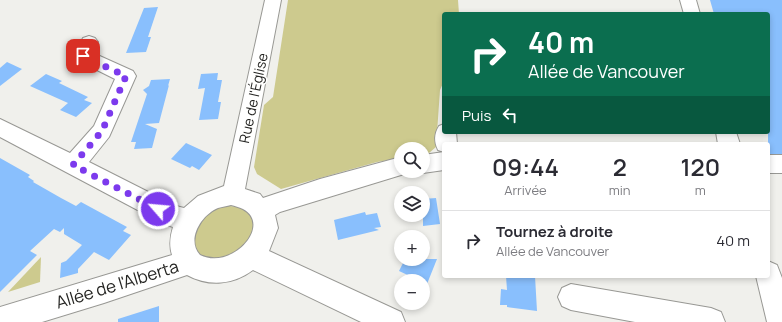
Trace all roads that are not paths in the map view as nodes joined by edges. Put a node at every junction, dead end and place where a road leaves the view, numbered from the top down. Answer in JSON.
{"nodes":[{"id":1,"x":273,"y":0,"type":"edge"},
{"id":2,"x":688,"y":0,"type":"edge"},
{"id":3,"x":691,"y":12,"type":"edge"},
{"id":4,"x":89,"y":42,"type":"dead end"},
{"id":5,"x":0,"y":127,"type":"edge"},
{"id":6,"x":442,"y":161,"type":"edge"},
{"id":7,"x":430,"y":163,"type":"edge"},
{"id":8,"x":770,"y":164,"type":"edge"},
{"id":9,"x":782,"y":164,"type":"edge"},
{"id":10,"x":73,"y":165,"type":"junction"},
{"id":11,"x":394,"y":168,"type":"edge"},
{"id":12,"x":231,"y":195,"type":"junction"},
{"id":13,"x":262,"y":211,"type":"junction"},
{"id":14,"x":188,"y":220,"type":"junction"},
{"id":15,"x":252,"y":256,"type":"junction"},
{"id":16,"x":189,"y":262,"type":"junction"},
{"id":17,"x":769,"y":278,"type":"edge"},
{"id":18,"x":571,"y":297,"type":"dead end"},
{"id":19,"x":0,"y":321,"type":"edge"},
{"id":20,"x":391,"y":322,"type":"edge"},
{"id":21,"x":710,"y":322,"type":"edge"},
{"id":22,"x":781,"y":322,"type":"edge"}],
"edges":[{"from":1,"to":12,"type":"street","name":"Rue de l'Église"},
{"from":2,"to":3,"type":"street"},
{"from":4,"to":10,"type":"street"},
{"from":5,"to":10,"type":"street"},
{"from":6,"to":7,"type":"street"},
{"from":8,"to":9,"type":"street"},
{"from":10,"to":14,"type":"street"},
{"from":11,"to":13,"type":"street"},
{"from":12,"to":13,"type":"street"},
{"from":12,"to":14,"type":"street"},
{"from":13,"to":15,"type":"street"},
{"from":14,"to":16,"type":"street"},
{"from":15,"to":16,"type":"street"},
{"from":15,"to":20,"type":"street"},
{"from":16,"to":19,"type":"street","name":"Allée de l'Alberta"},
{"from":17,"to":22,"type":"street"},
{"from":18,"to":21,"type":"street"}]}
